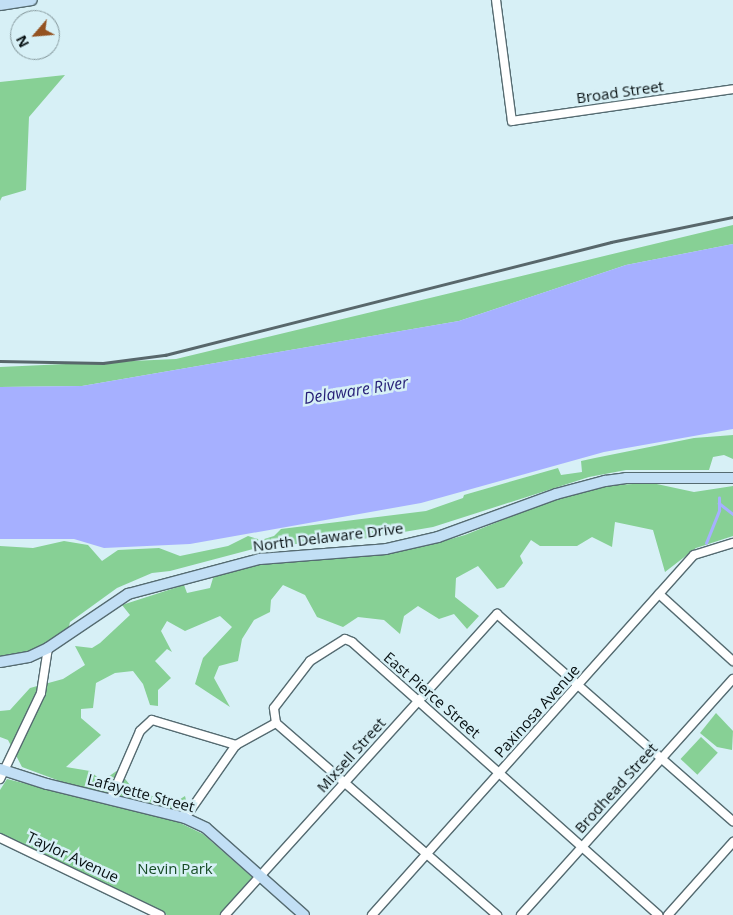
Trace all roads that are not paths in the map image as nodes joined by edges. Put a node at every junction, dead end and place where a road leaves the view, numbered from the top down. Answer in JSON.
{"nodes":[{"id":1,"x":32,"y":0,"type":"edge"},
{"id":2,"x":496,"y":0,"type":"edge"},
{"id":3,"x":0,"y":5,"type":"edge"},
{"id":4,"x":733,"y":89,"type":"edge"},
{"id":5,"x":733,"y":478,"type":"edge"},
{"id":6,"x":733,"y":543,"type":"edge"},
{"id":7,"x":659,"y":594,"type":"junction"},
{"id":8,"x":48,"y":648,"type":"junction"},
{"id":9,"x":733,"y":661,"type":"edge"},
{"id":10,"x":0,"y":662,"type":"edge"},
{"id":11,"x":733,"y":679,"type":"edge"},
{"id":12,"x":579,"y":687,"type":"junction"},
{"id":13,"x":418,"y":700,"type":"junction"},
{"id":14,"x":276,"y":723,"type":"junction"},
{"id":15,"x":236,"y":745,"type":"junction"},
{"id":16,"x":661,"y":760,"type":"junction"},
{"id":17,"x":500,"y":772,"type":"junction"},
{"id":18,"x":1,"y":773,"type":"edge"},
{"id":19,"x":345,"y":782,"type":"junction"},
{"id":20,"x":110,"y":800,"type":"junction"},
{"id":21,"x":185,"y":818,"type":"junction"},
{"id":22,"x":733,"y":821,"type":"edge"},
{"id":23,"x":0,"y":838,"type":"edge"},
{"id":24,"x":733,"y":842,"type":"edge"},
{"id":25,"x":582,"y":846,"type":"junction"},
{"id":26,"x":428,"y":853,"type":"junction"},
{"id":27,"x":261,"y":876,"type":"junction"},
{"id":28,"x":160,"y":915,"type":"edge"},
{"id":29,"x":225,"y":915,"type":"edge"},
{"id":30,"x":304,"y":915,"type":"edge"},
{"id":31,"x":372,"y":915,"type":"edge"},
{"id":32,"x":497,"y":915,"type":"edge"},
{"id":33,"x":521,"y":915,"type":"edge"},
{"id":34,"x":658,"y":915,"type":"edge"},
{"id":35,"x":668,"y":915,"type":"edge"}],
"edges":[{"from":1,"to":3,"type":"main road"},
{"from":2,"to":4,"type":"street","name":"Broad Street"},
{"from":5,"to":8,"type":"main road","name":"North Delaware Drive"},
{"from":6,"to":7,"type":"street","name":"Paxinosa Avenue"},
{"from":7,"to":9,"type":"street"},
{"from":7,"to":12,"type":"street","name":"Paxinosa Avenue"},
{"from":8,"to":10,"type":"main road","name":"North Delaware Drive"},
{"from":8,"to":18,"type":"street"},
{"from":11,"to":16,"type":"street","name":"Brodhead Street"},
{"from":12,"to":13,"type":"street","name":"Mixsell Street"},
{"from":12,"to":16,"type":"street"},
{"from":12,"to":17,"type":"street","name":"Paxinosa Avenue"},
{"from":13,"to":14,"type":"street","name":"East Pierce Street"},
{"from":13,"to":17,"type":"street","name":"East Pierce Street"},
{"from":13,"to":19,"type":"street","name":"Mixsell Street"},
{"from":14,"to":15,"type":"street"},
{"from":14,"to":19,"type":"street"},
{"from":15,"to":20,"type":"street"},
{"from":15,"to":21,"type":"street"},
{"from":16,"to":22,"type":"street"},
{"from":16,"to":25,"type":"street","name":"Brodhead Street"},
{"from":17,"to":25,"type":"street","name":"East Pierce Street"},
{"from":17,"to":26,"type":"street","name":"Paxinosa Avenue"},
{"from":18,"to":20,"type":"main road","name":"Lafayette Street"},
{"from":19,"to":26,"type":"street"},
{"from":19,"to":27,"type":"street","name":"Mixsell Street"},
{"from":20,"to":21,"type":"main road","name":"Lafayette Street"},
{"from":21,"to":27,"type":"main road","name":"Lafayette Street"},
{"from":23,"to":28,"type":"street","name":"Taylor Avenue"},
{"from":24,"to":35,"type":"street"},
{"from":25,"to":33,"type":"street","name":"Brodhead Street"},
{"from":25,"to":34,"type":"street","name":"East Pierce Street"},
{"from":26,"to":31,"type":"street","name":"Paxinosa Avenue"},
{"from":26,"to":32,"type":"street"},
{"from":27,"to":29,"type":"street","name":"Mixsell Street"},
{"from":27,"to":30,"type":"main road","name":"Lafayette Street"}]}
